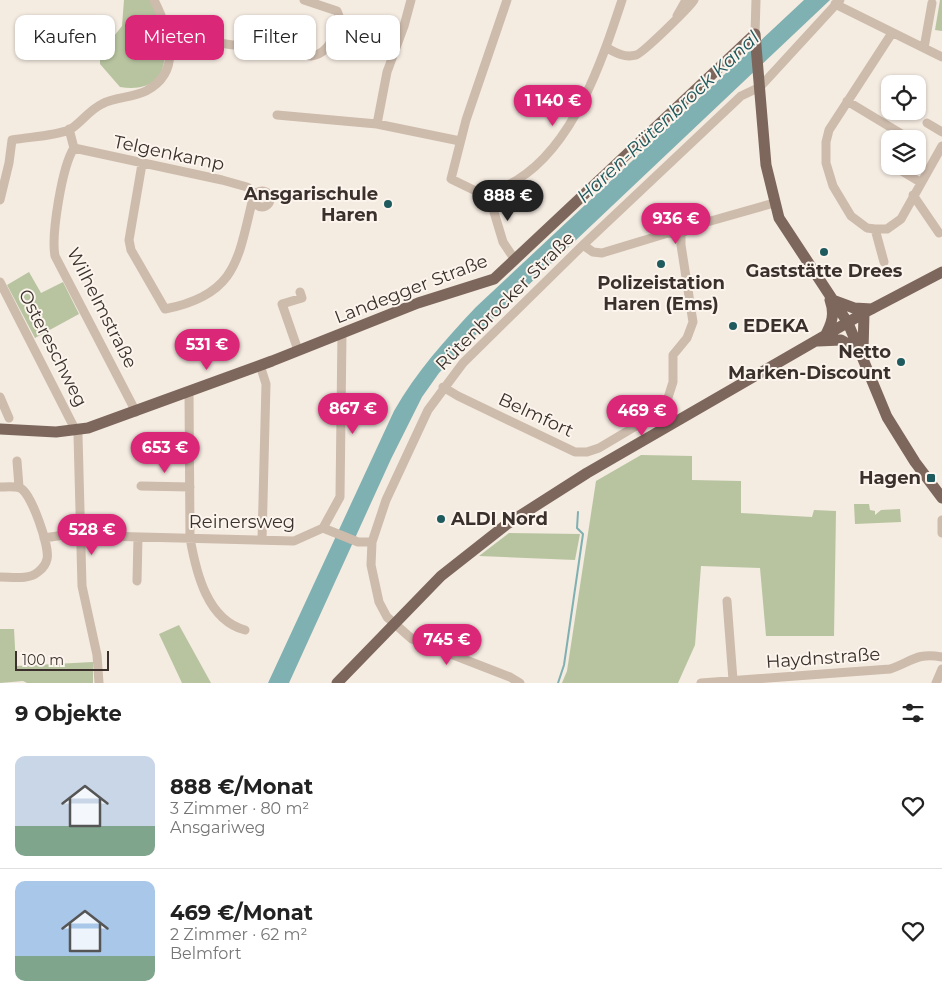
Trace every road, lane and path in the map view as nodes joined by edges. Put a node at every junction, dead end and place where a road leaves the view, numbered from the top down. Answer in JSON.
{"nodes":[{"id":1,"x":154,"y":0,"type":"edge"},
{"id":2,"x":304,"y":0,"type":"edge"},
{"id":3,"x":411,"y":0,"type":"edge"},
{"id":4,"x":508,"y":0,"type":"edge"},
{"id":5,"x":622,"y":0,"type":"edge"},
{"id":6,"x":686,"y":0,"type":"edge"},
{"id":7,"x":694,"y":0,"type":"edge"},
{"id":8,"x":756,"y":0,"type":"edge"},
{"id":9,"x":838,"y":2,"type":"edge"},
{"id":10,"x":932,"y":3,"type":"dead end"},
{"id":11,"x":161,"y":15,"type":"edge"},
{"id":12,"x":677,"y":17,"type":"junction"},
{"id":13,"x":892,"y":33,"type":"junction"},
{"id":14,"x":756,"y":38,"type":"junction"},
{"id":15,"x":224,"y":44,"type":"edge"},
{"id":16,"x":607,"y":48,"type":"junction"},
{"id":17,"x":924,"y":48,"type":"junction"},
{"id":18,"x":942,"y":57,"type":"edge"},
{"id":19,"x":168,"y":60,"type":"edge"},
{"id":20,"x":760,"y":88,"type":"junction"},
{"id":21,"x":848,"y":101,"type":"junction"},
{"id":22,"x":277,"y":115,"type":"dead end"},
{"id":23,"x":926,"y":122,"type":"dead end"},
{"id":24,"x":377,"y":124,"type":"junction"},
{"id":25,"x":69,"y":129,"type":"junction"},
{"id":26,"x":895,"y":130,"type":"edge"},
{"id":27,"x":942,"y":132,"type":"edge"},
{"id":28,"x":460,"y":141,"type":"junction"},
{"id":29,"x":942,"y":146,"type":"edge"},
{"id":30,"x":74,"y":148,"type":"junction"},
{"id":31,"x":142,"y":164,"type":"junction"},
{"id":32,"x":908,"y":175,"type":"edge"},
{"id":33,"x":920,"y":182,"type":"junction"},
{"id":34,"x":913,"y":195,"type":"junction"},
{"id":35,"x":486,"y":196,"type":"junction"},
{"id":36,"x":0,"y":200,"type":"edge"},
{"id":37,"x":774,"y":203,"type":"junction"},
{"id":38,"x":875,"y":230,"type":"junction"},
{"id":39,"x":939,"y":233,"type":"dead end"},
{"id":40,"x":681,"y":234,"type":"junction"},
{"id":41,"x":583,"y":245,"type":"junction"},
{"id":42,"x":515,"y":260,"type":"junction"},
{"id":43,"x":884,"y":262,"type":"dead end"},
{"id":44,"x":942,"y":272,"type":"edge"},
{"id":45,"x":0,"y":282,"type":"edge"},
{"id":46,"x":825,"y":287,"type":"junction"},
{"id":47,"x":300,"y":292,"type":"dead end"},
{"id":48,"x":835,"y":301,"type":"junction"},
{"id":49,"x":868,"y":311,"type":"junction"},
{"id":50,"x":848,"y":322,"type":"junction"},
{"id":51,"x":342,"y":333,"type":"junction"},
{"id":52,"x":821,"y":339,"type":"junction"},
{"id":53,"x":298,"y":350,"type":"junction"},
{"id":54,"x":862,"y":354,"type":"junction"},
{"id":55,"x":260,"y":365,"type":"junction"},
{"id":56,"x":444,"y":387,"type":"junction"},
{"id":57,"x":189,"y":391,"type":"junction"},
{"id":58,"x":0,"y":397,"type":"edge"},
{"id":59,"x":136,"y":412,"type":"junction"},
{"id":60,"x":9,"y":418,"type":"dead end"},
{"id":61,"x":0,"y":429,"type":"edge"},
{"id":62,"x":77,"y":430,"type":"junction"},
{"id":63,"x":17,"y":461,"type":"dead end"},
{"id":64,"x":141,"y":486,"type":"dead end"},
{"id":65,"x":0,"y":487,"type":"edge"},
{"id":66,"x":19,"y":487,"type":"junction"},
{"id":67,"x":190,"y":487,"type":"junction"},
{"id":68,"x":942,"y":498,"type":"edge"},
{"id":69,"x":942,"y":520,"type":"edge"},
{"id":70,"x":323,"y":528,"type":"junction"},
{"id":71,"x":942,"y":533,"type":"edge"},
{"id":72,"x":80,"y":536,"type":"junction"},
{"id":73,"x":138,"y":537,"type":"junction"},
{"id":74,"x":44,"y":538,"type":"junction"},
{"id":75,"x":190,"y":538,"type":"junction"},
{"id":76,"x":262,"y":540,"type":"junction"},
{"id":77,"x":372,"y":542,"type":"junction"},
{"id":78,"x":0,"y":577,"type":"edge"},
{"id":79,"x":137,"y":581,"type":"dead end"},
{"id":80,"x":727,"y":601,"type":"dead end"},
{"id":81,"x":393,"y":623,"type":"junction"},
{"id":82,"x":245,"y":630,"type":"dead end"},
{"id":83,"x":942,"y":656,"type":"edge"},
{"id":84,"x":942,"y":669,"type":"edge"},
{"id":85,"x":733,"y":680,"type":"junction"},
{"id":86,"x":99,"y":683,"type":"edge"},
{"id":87,"x":337,"y":683,"type":"edge"},
{"id":88,"x":520,"y":683,"type":"edge"},
{"id":89,"x":701,"y":683,"type":"edge"},
{"id":90,"x":936,"y":683,"type":"edge"}],
"edges":[{"from":1,"to":11,"type":"street"},
{"from":2,"to":15,"type":"street"},
{"from":3,"to":24,"type":"street"},
{"from":4,"to":28,"type":"street"},
{"from":5,"to":16,"type":"street"},
{"from":6,"to":12,"type":"street"},
{"from":7,"to":12,"type":"street"},
{"from":8,"to":14,"type":"street"},
{"from":9,"to":13,"type":"street"},
{"from":9,"to":20,"type":"street"},
{"from":10,"to":17,"type":"street"},
{"from":12,"to":16,"type":"street"},
{"from":13,"to":17,"type":"street"},
{"from":13,"to":21,"type":"street"},
{"from":14,"to":20,"type":"main road"},
{"from":14,"to":42,"type":"main road","name":"Landegger Straße"},
{"from":16,"to":35,"type":"street"},
{"from":17,"to":18,"type":"street"},
{"from":19,"to":25,"type":"street"},
{"from":20,"to":37,"type":"main road"},
{"from":20,"to":41,"type":"street","name":"Rütenbrocker Straße"},
{"from":21,"to":26,"type":"street"},
{"from":21,"to":38,"type":"street"},
{"from":22,"to":24,"type":"street"},
{"from":23,"to":27,"type":"street"},
{"from":24,"to":28,"type":"street"},
{"from":25,"to":30,"type":"street"},
{"from":25,"to":36,"type":"street"},
{"from":28,"to":35,"type":"street"},
{"from":29,"to":33,"type":"street"},
{"from":30,"to":31,"type":"street","name":"Telgenkamp"},
{"from":30,"to":59,"type":"street","name":"Wilhelmstraße"},
{"from":31,"to":31,"type":"street","name":"Telgenkamp"},
{"from":32,"to":33,"type":"street"},
{"from":33,"to":34,"type":"street"},
{"from":34,"to":38,"type":"street"},
{"from":34,"to":39,"type":"street"},
{"from":35,"to":42,"type":"street"},
{"from":37,"to":40,"type":"street"},
{"from":37,"to":46,"type":"main road"},
{"from":38,"to":43,"type":"street"},
{"from":40,"to":41,"type":"street"},
{"from":40,"to":56,"type":"street","name":"Belmfort"},
{"from":41,"to":56,"type":"street","name":"Rütenbrocker Straße"},
{"from":42,"to":51,"type":"main road","name":"Landegger Straße"},
{"from":44,"to":49,"type":"main road"},
{"from":45,"to":62,"type":"street","name":"Ostereschweg"},
{"from":46,"to":48,"type":"main road"},
{"from":46,"to":52,"type":"main road"},
{"from":47,"to":53,"type":"street"},
{"from":48,"to":49,"type":"main road"},
{"from":48,"to":50,"type":"main road"},
{"from":49,"to":50,"type":"main road"},
{"from":49,"to":54,"type":"main road"},
{"from":50,"to":52,"type":"main road"},
{"from":50,"to":54,"type":"main road"},
{"from":51,"to":53,"type":"main road","name":"Landegger Straße"},
{"from":51,"to":70,"type":"street"},
{"from":52,"to":54,"type":"main road"},
{"from":52,"to":81,"type":"main road"},
{"from":53,"to":55,"type":"main road","name":"Landegger Straße"},
{"from":54,"to":68,"type":"main road"},
{"from":55,"to":57,"type":"main road","name":"Landegger Straße"},
{"from":55,"to":76,"type":"street"},
{"from":56,"to":77,"type":"street","name":"Rütenbrocker Straße"},
{"from":57,"to":59,"type":"main road","name":"Landegger Straße"},
{"from":57,"to":67,"type":"street"},
{"from":58,"to":60,"type":"street"},
{"from":59,"to":62,"type":"main road","name":"Landegger Straße"},
{"from":61,"to":62,"type":"main road","name":"Landegger Straße"},
{"from":62,"to":72,"type":"street"},
{"from":63,"to":66,"type":"street"},
{"from":64,"to":67,"type":"street"},
{"from":65,"to":66,"type":"street"},
{"from":66,"to":74,"type":"street"},
{"from":67,"to":75,"type":"street"},
{"from":69,"to":71,"type":"street"},
{"from":70,"to":76,"type":"street","name":"Reinersweg"},
{"from":70,"to":77,"type":"street"},
{"from":72,"to":73,"type":"street","name":"Reinersweg"},
{"from":72,"to":74,"type":"street","name":"Reinersweg"},
{"from":72,"to":86,"type":"street"},
{"from":73,"to":75,"type":"street","name":"Reinersweg"},
{"from":73,"to":79,"type":"street"},
{"from":74,"to":78,"type":"street"},
{"from":75,"to":76,"type":"street","name":"Reinersweg"},
{"from":75,"to":82,"type":"street"},
{"from":77,"to":81,"type":"street","name":"Rütenbrocker Straße"},
{"from":80,"to":85,"type":"street"},
{"from":81,"to":87,"type":"main road"},
{"from":81,"to":88,"type":"street","name":"Rütenbrocker Straße"},
{"from":83,"to":85,"type":"street","name":"Haydnstraße"},
{"from":84,"to":90,"type":"street"},
{"from":85,"to":89,"type":"street","name":"Haydnstraße"}]}
